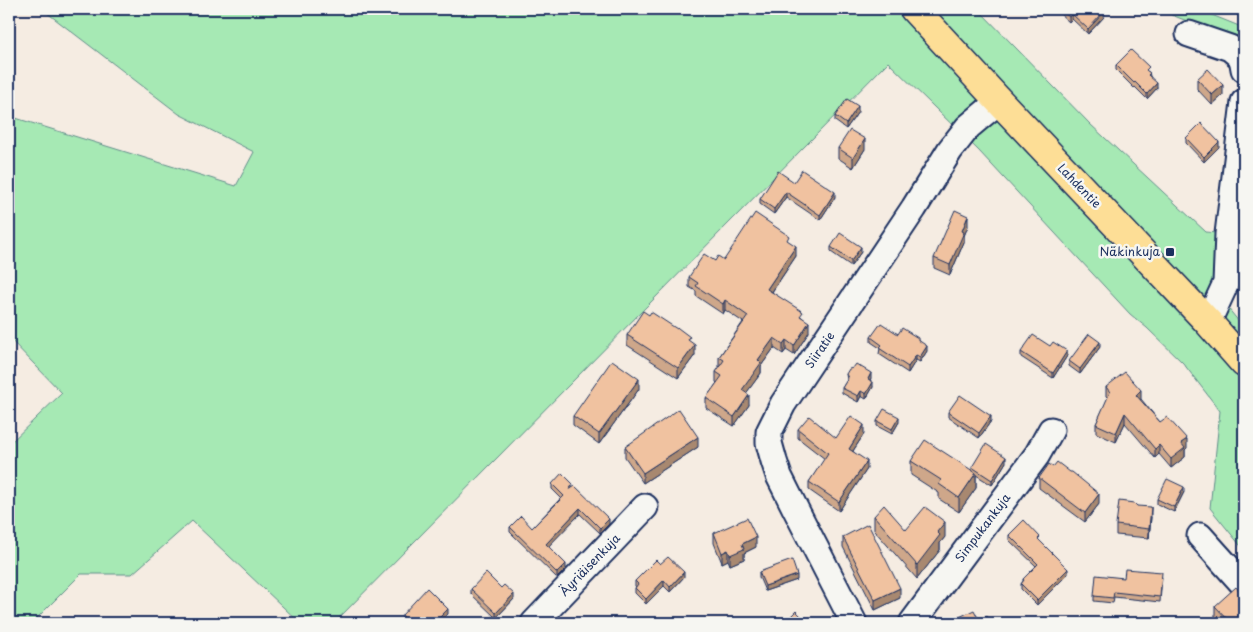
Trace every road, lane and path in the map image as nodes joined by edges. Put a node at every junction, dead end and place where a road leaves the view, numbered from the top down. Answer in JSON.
{"nodes":[{"id":1,"x":914,"y":9,"type":"edge"},
{"id":2,"x":1189,"y":34,"type":"dead end"},
{"id":3,"x":1244,"y":69,"type":"edge"},
{"id":4,"x":999,"y":101,"type":"junction"},
{"id":5,"x":1244,"y":102,"type":"edge"},
{"id":6,"x":1208,"y":322,"type":"junction"},
{"id":7,"x":1244,"y":363,"type":"edge"},
{"id":8,"x":1050,"y":430,"type":"dead end"},
{"id":9,"x":645,"y":507,"type":"dead end"},
{"id":10,"x":1200,"y":536,"type":"dead end"},
{"id":11,"x":1244,"y":585,"type":"edge"},
{"id":12,"x":534,"y":623,"type":"edge"},
{"id":13,"x":854,"y":623,"type":"edge"},
{"id":14,"x":912,"y":623,"type":"edge"}],
"edges":[{"from":1,"to":4,"type":"main road","name":"Lahdentie"},
{"from":2,"to":3,"type":"street"},
{"from":4,"to":6,"type":"main road","name":"Lahdentie"},
{"from":4,"to":13,"type":"street","name":"Siiratie"},
{"from":5,"to":6,"type":"street"},
{"from":6,"to":7,"type":"main road","name":"Lahdentie"},
{"from":8,"to":14,"type":"street","name":"Simpukankuja"},
{"from":9,"to":12,"type":"street","name":"Äyriäisenkuja"},
{"from":10,"to":11,"type":"street"}]}
